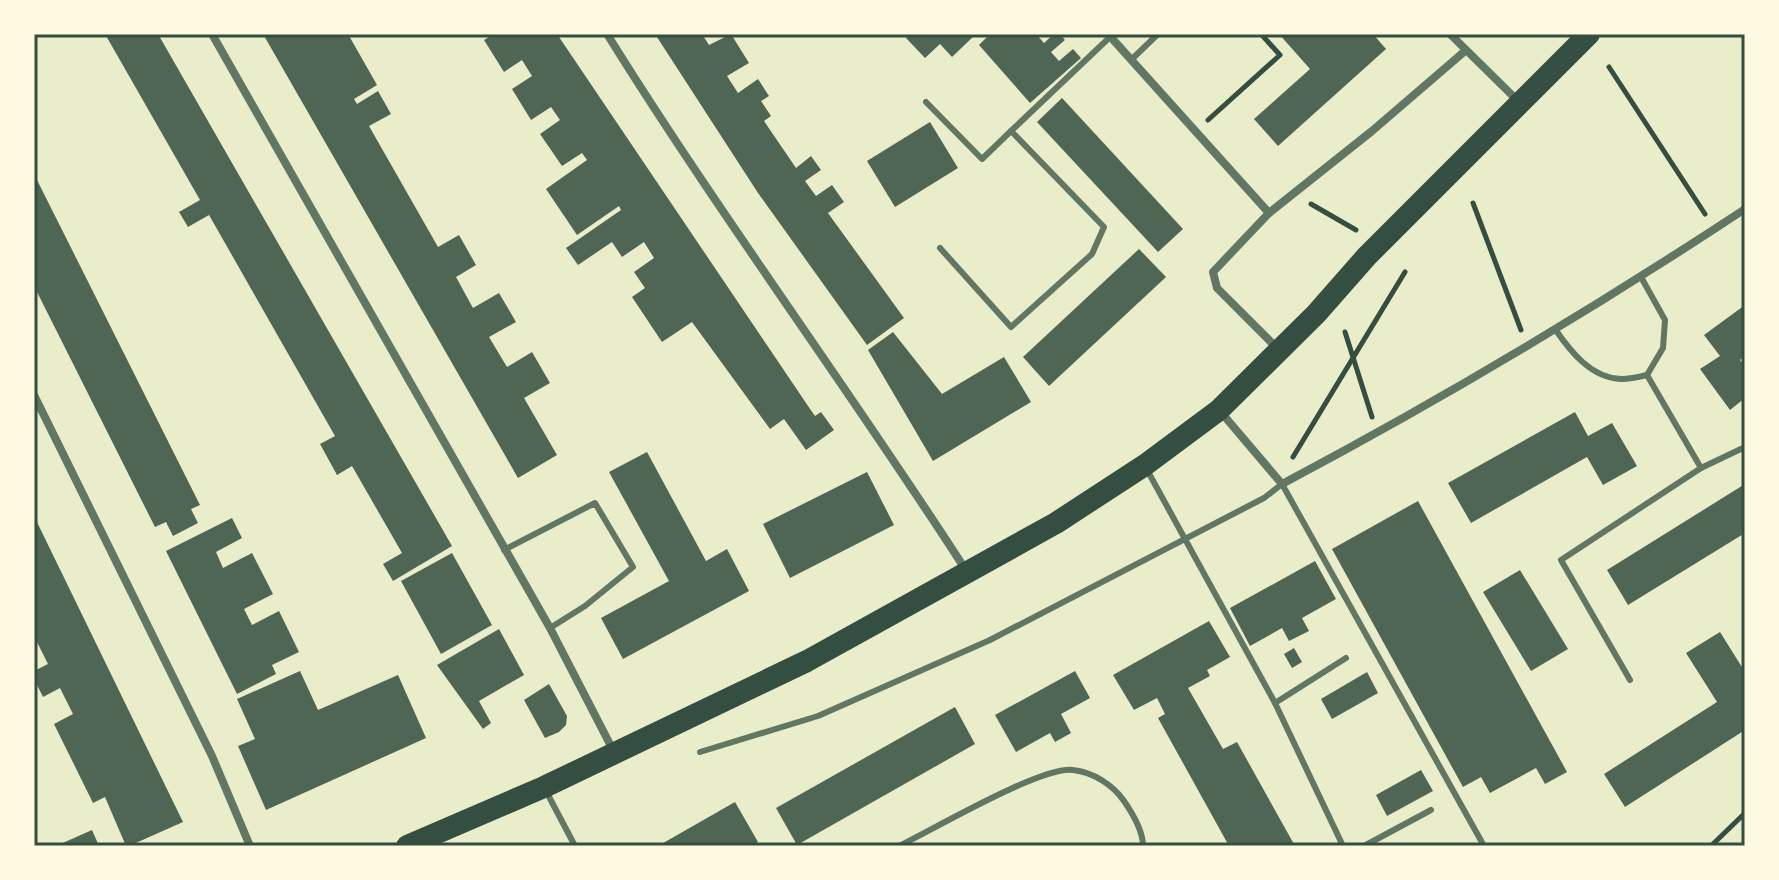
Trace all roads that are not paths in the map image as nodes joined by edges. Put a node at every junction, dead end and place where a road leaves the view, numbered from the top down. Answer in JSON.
{"nodes":[{"id":1,"x":212,"y":34,"type":"edge"},
{"id":2,"x":607,"y":34,"type":"edge"},
{"id":3,"x":1158,"y":34,"type":"edge"},
{"id":4,"x":1450,"y":34,"type":"edge"},
{"id":5,"x":1589,"y":34,"type":"edge"},
{"id":6,"x":1109,"y":36,"type":"edge"},
{"id":7,"x":1465,"y":51,"type":"junction"},
{"id":8,"x":1131,"y":60,"type":"junction"},
{"id":9,"x":926,"y":102,"type":"dead end"},
{"id":10,"x":1520,"y":102,"type":"junction"},
{"id":11,"x":1011,"y":131,"type":"junction"},
{"id":12,"x":1745,"y":209,"type":"edge"},
{"id":13,"x":1269,"y":213,"type":"junction"},
{"id":14,"x":940,"y":248,"type":"dead end"},
{"id":15,"x":1641,"y":277,"type":"junction"},
{"id":16,"x":1555,"y":329,"type":"junction"},
{"id":17,"x":1279,"y":350,"type":"junction"},
{"id":18,"x":1647,"y":375,"type":"junction"},
{"id":19,"x":34,"y":395,"type":"edge"},
{"id":20,"x":1219,"y":410,"type":"junction"},
{"id":21,"x":1745,"y":447,"type":"edge"},
{"id":22,"x":1145,"y":465,"type":"junction"},
{"id":23,"x":1701,"y":468,"type":"junction"},
{"id":24,"x":1282,"y":484,"type":"junction"},
{"id":25,"x":1185,"y":539,"type":"junction"},
{"id":26,"x":504,"y":550,"type":"junction"},
{"id":27,"x":968,"y":573,"type":"junction"},
{"id":28,"x":550,"y":628,"type":"junction"},
{"id":29,"x":1346,"y":658,"type":"dead end"},
{"id":30,"x":1630,"y":680,"type":"dead end"},
{"id":31,"x":1275,"y":703,"type":"junction"},
{"id":32,"x":700,"y":752,"type":"dead end"},
{"id":33,"x":614,"y":753,"type":"junction"},
{"id":34,"x":544,"y":787,"type":"junction"},
{"id":35,"x":1431,"y":810,"type":"dead end"},
{"id":36,"x":410,"y":845,"type":"edge"},
{"id":37,"x":250,"y":846,"type":"edge"},
{"id":38,"x":575,"y":846,"type":"edge"},
{"id":39,"x":899,"y":846,"type":"edge"},
{"id":40,"x":1143,"y":846,"type":"edge"},
{"id":41,"x":1343,"y":846,"type":"edge"},
{"id":42,"x":1364,"y":846,"type":"edge"},
{"id":43,"x":1484,"y":846,"type":"edge"}],
"edges":[{"from":1,"to":26,"type":"street"},
{"from":2,"to":27,"type":"street"},
{"from":3,"to":8,"type":"lane"},
{"from":4,"to":7,"type":"street"},
{"from":5,"to":10,"type":"highway"},
{"from":6,"to":8,"type":"street"},
{"from":6,"to":11,"type":"lane"},
{"from":7,"to":10,"type":"street"},
{"from":7,"to":13,"type":"street"},
{"from":8,"to":13,"type":"street"},
{"from":9,"to":11,"type":"lane"},
{"from":10,"to":17,"type":"highway"},
{"from":11,"to":14,"type":"lane"},
{"from":12,"to":15,"type":"street"},
{"from":13,"to":17,"type":"street"},
{"from":15,"to":16,"type":"street"},
{"from":15,"to":18,"type":"lane"},
{"from":16,"to":18,"type":"lane"},
{"from":16,"to":24,"type":"street"},
{"from":17,"to":20,"type":"highway"},
{"from":18,"to":23,"type":"lane"},
{"from":19,"to":37,"type":"street"},
{"from":20,"to":22,"type":"highway"},
{"from":20,"to":24,"type":"street"},
{"from":21,"to":23,"type":"lane"},
{"from":22,"to":25,"type":"lane"},
{"from":22,"to":27,"type":"highway"},
{"from":23,"to":30,"type":"lane"},
{"from":24,"to":25,"type":"lane"},
{"from":24,"to":43,"type":"lane"},
{"from":25,"to":31,"type":"lane"},
{"from":25,"to":32,"type":"lane"},
{"from":26,"to":28,"type":"street"},
{"from":26,"to":28,"type":"lane"},
{"from":27,"to":33,"type":"highway"},
{"from":28,"to":33,"type":"street"},
{"from":29,"to":31,"type":"lane"},
{"from":31,"to":41,"type":"lane"},
{"from":33,"to":34,"type":"highway"},
{"from":34,"to":36,"type":"highway"},
{"from":34,"to":38,"type":"lane"},
{"from":35,"to":42,"type":"lane"},
{"from":39,"to":40,"type":"lane"}]}
